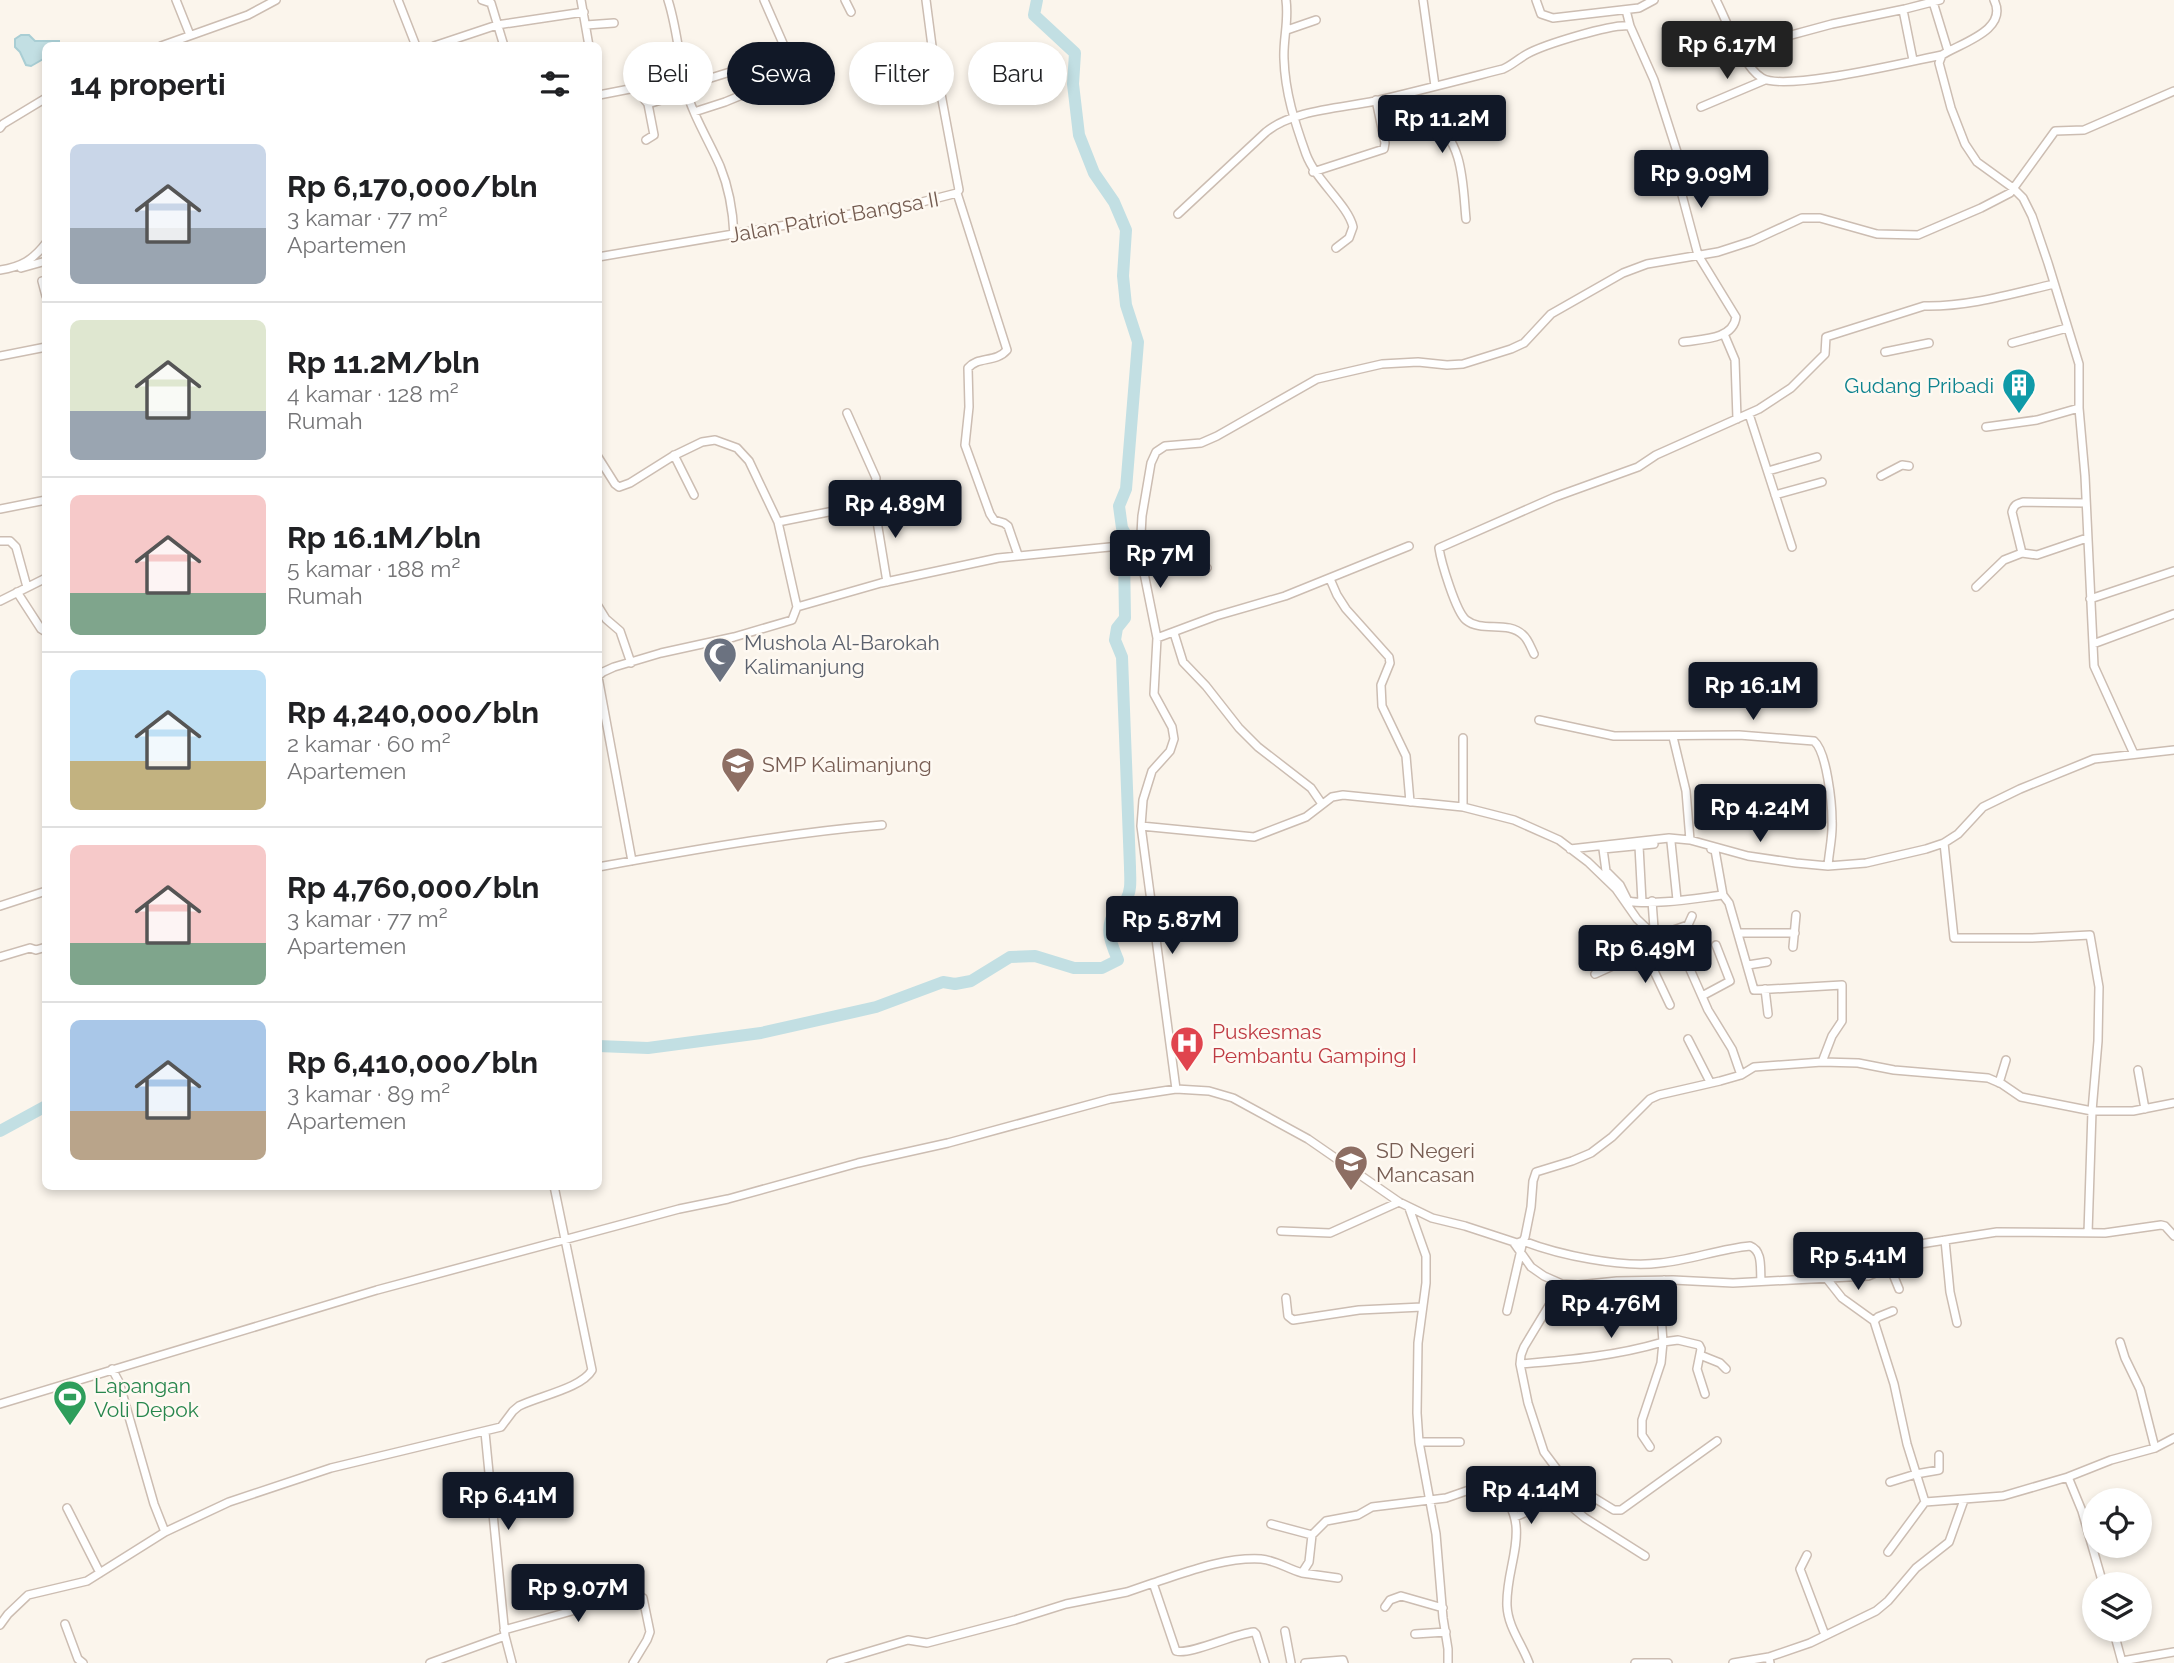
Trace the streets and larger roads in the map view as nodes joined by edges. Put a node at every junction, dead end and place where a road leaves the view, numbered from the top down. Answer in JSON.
{"nodes":[{"id":1,"x":176,"y":0,"type":"edge"},
{"id":2,"x":276,"y":0,"type":"edge"},
{"id":3,"x":398,"y":0,"type":"edge"},
{"id":4,"x":482,"y":0,"type":"edge"},
{"id":5,"x":581,"y":0,"type":"edge"},
{"id":6,"x":668,"y":0,"type":"edge"},
{"id":7,"x":764,"y":0,"type":"edge"},
{"id":8,"x":845,"y":0,"type":"edge"},
{"id":9,"x":926,"y":0,"type":"edge"},
{"id":10,"x":1286,"y":0,"type":"edge"},
{"id":11,"x":1423,"y":0,"type":"edge"},
{"id":12,"x":1536,"y":0,"type":"edge"},
{"id":13,"x":1654,"y":0,"type":"edge"},
{"id":14,"x":1716,"y":0,"type":"edge"},
{"id":15,"x":1994,"y":0,"type":"edge"},
{"id":16,"x":1937,"y":1,"type":"edge"},
{"id":17,"x":1626,"y":10,"type":"junction"},
{"id":18,"x":1903,"y":10,"type":"junction"},
{"id":19,"x":583,"y":12,"type":"junction"},
{"id":20,"x":851,"y":12,"type":"dead end"},
{"id":21,"x":1316,"y":20,"type":"dead end"},
{"id":22,"x":614,"y":23,"type":"dead end"},
{"id":23,"x":497,"y":25,"type":"junction"},
{"id":24,"x":586,"y":25,"type":"junction"},
{"id":25,"x":1630,"y":26,"type":"junction"},
{"id":26,"x":1287,"y":30,"type":"junction"},
{"id":27,"x":190,"y":35,"type":"junction"},
{"id":28,"x":171,"y":42,"type":"edge"},
{"id":29,"x":414,"y":42,"type":"edge"},
{"id":30,"x":446,"y":42,"type":"edge"},
{"id":31,"x":503,"y":42,"type":"edge"},
{"id":32,"x":588,"y":42,"type":"edge"},
{"id":33,"x":678,"y":42,"type":"edge"},
{"id":34,"x":782,"y":42,"type":"edge"},
{"id":35,"x":1741,"y":49,"type":"junction"},
{"id":36,"x":1945,"y":53,"type":"junction"},
{"id":37,"x":1913,"y":60,"type":"junction"},
{"id":38,"x":1765,"y":80,"type":"junction"},
{"id":39,"x":1434,"y":86,"type":"junction"},
{"id":40,"x":623,"y":90,"type":"edge"},
{"id":41,"x":2174,"y":91,"type":"edge"},
{"id":42,"x":602,"y":94,"type":"edge"},
{"id":43,"x":42,"y":100,"type":"edge"},
{"id":44,"x":1376,"y":100,"type":"junction"},
{"id":45,"x":727,"y":101,"type":"edge"},
{"id":46,"x":648,"y":105,"type":"edge"},
{"id":47,"x":692,"y":105,"type":"edge"},
{"id":48,"x":1701,"y":107,"type":"dead end"},
{"id":49,"x":694,"y":112,"type":"junction"},
{"id":50,"x":1293,"y":118,"type":"junction"},
{"id":51,"x":0,"y":128,"type":"edge"},
{"id":52,"x":1382,"y":130,"type":"junction"},
{"id":53,"x":646,"y":141,"type":"dead end"},
{"id":54,"x":1314,"y":172,"type":"junction"},
{"id":55,"x":2014,"y":188,"type":"junction"},
{"id":56,"x":957,"y":193,"type":"junction"},
{"id":57,"x":1178,"y":214,"type":"dead end"},
{"id":58,"x":1466,"y":219,"type":"dead end"},
{"id":59,"x":734,"y":235,"type":"junction"},
{"id":60,"x":42,"y":248,"type":"edge"},
{"id":61,"x":1336,"y":248,"type":"dead end"},
{"id":62,"x":1698,"y":255,"type":"junction"},
{"id":63,"x":602,"y":256,"type":"edge"},
{"id":64,"x":42,"y":262,"type":"edge"},
{"id":65,"x":13,"y":268,"type":"junction"},
{"id":66,"x":0,"y":270,"type":"edge"},
{"id":67,"x":2054,"y":284,"type":"junction"},
{"id":68,"x":2067,"y":328,"type":"junction"},
{"id":69,"x":1724,"y":334,"type":"junction"},
{"id":70,"x":1683,"y":342,"type":"dead end"},
{"id":71,"x":1928,"y":343,"type":"dead end"},
{"id":72,"x":2012,"y":344,"type":"dead end"},
{"id":73,"x":42,"y":348,"type":"edge"},
{"id":74,"x":1885,"y":352,"type":"dead end"},
{"id":75,"x":0,"y":356,"type":"edge"},
{"id":76,"x":2079,"y":408,"type":"junction"},
{"id":77,"x":848,"y":413,"type":"dead end"},
{"id":78,"x":1749,"y":414,"type":"junction"},
{"id":79,"x":1737,"y":419,"type":"junction"},
{"id":80,"x":1986,"y":427,"type":"dead end"},
{"id":81,"x":674,"y":455,"type":"junction"},
{"id":82,"x":1817,"y":457,"type":"dead end"},
{"id":83,"x":602,"y":463,"type":"edge"},
{"id":84,"x":1909,"y":466,"type":"dead end"},
{"id":85,"x":1768,"y":471,"type":"junction"},
{"id":86,"x":1881,"y":476,"type":"dead end"},
{"id":87,"x":1822,"y":482,"type":"dead end"},
{"id":88,"x":694,"y":495,"type":"dead end"},
{"id":89,"x":1775,"y":495,"type":"junction"},
{"id":90,"x":42,"y":501,"type":"edge"},
{"id":91,"x":874,"y":503,"type":"junction"},
{"id":92,"x":2086,"y":503,"type":"junction"},
{"id":93,"x":0,"y":509,"type":"edge"},
{"id":94,"x":778,"y":522,"type":"junction"},
{"id":95,"x":2087,"y":538,"type":"junction"},
{"id":96,"x":0,"y":541,"type":"edge"},
{"id":97,"x":1140,"y":544,"type":"junction"},
{"id":98,"x":1409,"y":546,"type":"dead end"},
{"id":99,"x":1792,"y":547,"type":"dead end"},
{"id":100,"x":1140,"y":553,"type":"junction"},
{"id":101,"x":2022,"y":553,"type":"junction"},
{"id":102,"x":1018,"y":555,"type":"junction"},
{"id":103,"x":1207,"y":568,"type":"dead end"},
{"id":104,"x":2174,"y":571,"type":"edge"},
{"id":105,"x":1330,"y":579,"type":"junction"},
{"id":106,"x":42,"y":580,"type":"edge"},
{"id":107,"x":887,"y":582,"type":"junction"},
{"id":108,"x":27,"y":587,"type":"junction"},
{"id":109,"x":1976,"y":587,"type":"dead end"},
{"id":110,"x":17,"y":592,"type":"junction"},
{"id":111,"x":2090,"y":599,"type":"junction"},
{"id":112,"x":0,"y":601,"type":"edge"},
{"id":113,"x":797,"y":607,"type":"junction"},
{"id":114,"x":602,"y":612,"type":"edge"},
{"id":115,"x":2174,"y":614,"type":"edge"},
{"id":116,"x":42,"y":630,"type":"edge"},
{"id":117,"x":1174,"y":633,"type":"junction"},
{"id":118,"x":1157,"y":638,"type":"junction"},
{"id":119,"x":2093,"y":644,"type":"junction"},
{"id":120,"x":1534,"y":654,"type":"dead end"},
{"id":121,"x":631,"y":663,"type":"junction"},
{"id":122,"x":602,"y":674,"type":"edge"},
{"id":123,"x":602,"y":699,"type":"edge"},
{"id":124,"x":1539,"y":720,"type":"dead end"},
{"id":125,"x":1673,"y":737,"type":"junction"},
{"id":126,"x":1463,"y":738,"type":"dead end"},
{"id":127,"x":2174,"y":750,"type":"edge"},
{"id":128,"x":2134,"y":754,"type":"junction"},
{"id":129,"x":1410,"y":802,"type":"junction"},
{"id":130,"x":1322,"y":804,"type":"junction"},
{"id":131,"x":1463,"y":807,"type":"junction"},
{"id":132,"x":882,"y":825,"type":"dead end"},
{"id":133,"x":1141,"y":826,"type":"junction"},
{"id":134,"x":1690,"y":840,"type":"junction"},
{"id":135,"x":1671,"y":842,"type":"junction"},
{"id":136,"x":1944,"y":842,"type":"junction"},
{"id":137,"x":1639,"y":846,"type":"junction"},
{"id":138,"x":1570,"y":849,"type":"junction"},
{"id":139,"x":632,"y":861,"type":"junction"},
{"id":140,"x":602,"y":866,"type":"edge"},
{"id":141,"x":1828,"y":866,"type":"junction"},
{"id":142,"x":42,"y":892,"type":"edge"},
{"id":143,"x":1723,"y":895,"type":"junction"},
{"id":144,"x":1677,"y":900,"type":"junction"},
{"id":145,"x":1652,"y":901,"type":"junction"},
{"id":146,"x":1642,"y":902,"type":"junction"},
{"id":147,"x":0,"y":906,"type":"edge"},
{"id":148,"x":1796,"y":915,"type":"dead end"},
{"id":149,"x":1692,"y":916,"type":"dead end"},
{"id":150,"x":1654,"y":928,"type":"dead end"},
{"id":151,"x":1738,"y":933,"type":"junction"},
{"id":152,"x":1795,"y":933,"type":"junction"},
{"id":153,"x":1627,"y":938,"type":"dead end"},
{"id":154,"x":1660,"y":940,"type":"junction"},
{"id":155,"x":1716,"y":945,"type":"dead end"},
{"id":156,"x":1793,"y":947,"type":"dead end"},
{"id":157,"x":42,"y":948,"type":"edge"},
{"id":158,"x":1639,"y":954,"type":"junction"},
{"id":159,"x":0,"y":957,"type":"edge"},
{"id":160,"x":1767,"y":962,"type":"dead end"},
{"id":161,"x":1748,"y":965,"type":"junction"},
{"id":162,"x":1595,"y":974,"type":"dead end"},
{"id":163,"x":1765,"y":989,"type":"junction"},
{"id":164,"x":1702,"y":996,"type":"junction"},
{"id":165,"x":1670,"y":1005,"type":"dead end"},
{"id":166,"x":1768,"y":1014,"type":"dead end"},
{"id":167,"x":1688,"y":1039,"type":"dead end"},
{"id":168,"x":2006,"y":1060,"type":"dead end"},
{"id":169,"x":1822,"y":1062,"type":"junction"},
{"id":170,"x":2138,"y":1070,"type":"dead end"},
{"id":171,"x":1741,"y":1075,"type":"junction"},
{"id":172,"x":1710,"y":1082,"type":"junction"},
{"id":173,"x":1999,"y":1083,"type":"junction"},
{"id":174,"x":1175,"y":1089,"type":"junction"},
{"id":175,"x":2174,"y":1103,"type":"edge"},
{"id":176,"x":2145,"y":1109,"type":"junction"},
{"id":177,"x":2092,"y":1111,"type":"junction"},
{"id":178,"x":555,"y":1190,"type":"edge"},
{"id":179,"x":1399,"y":1202,"type":"junction"},
{"id":180,"x":1409,"y":1208,"type":"junction"},
{"id":181,"x":1282,"y":1231,"type":"dead end"},
{"id":182,"x":2088,"y":1233,"type":"junction"},
{"id":183,"x":2174,"y":1236,"type":"edge"},
{"id":184,"x":564,"y":1240,"type":"junction"},
{"id":185,"x":1945,"y":1240,"type":"junction"},
{"id":186,"x":1522,"y":1241,"type":"junction"},
{"id":187,"x":1513,"y":1242,"type":"junction"},
{"id":188,"x":1874,"y":1244,"type":"dead end"},
{"id":189,"x":1521,"y":1252,"type":"junction"},
{"id":190,"x":1890,"y":1267,"type":"junction"},
{"id":191,"x":1881,"y":1270,"type":"junction"},
{"id":192,"x":1827,"y":1279,"type":"junction"},
{"id":193,"x":1664,"y":1280,"type":"junction"},
{"id":194,"x":1761,"y":1281,"type":"junction"},
{"id":195,"x":1562,"y":1284,"type":"junction"},
{"id":196,"x":1899,"y":1289,"type":"dead end"},
{"id":197,"x":1286,"y":1298,"type":"dead end"},
{"id":198,"x":1422,"y":1307,"type":"junction"},
{"id":199,"x":1507,"y":1311,"type":"dead end"},
{"id":200,"x":1893,"y":1311,"type":"dead end"},
{"id":201,"x":1874,"y":1321,"type":"junction"},
{"id":202,"x":1957,"y":1323,"type":"dead end"},
{"id":203,"x":1663,"y":1342,"type":"junction"},
{"id":204,"x":2120,"y":1342,"type":"dead end"},
{"id":205,"x":1700,"y":1355,"type":"junction"},
{"id":206,"x":1520,"y":1364,"type":"junction"},
{"id":207,"x":112,"y":1369,"type":"junction"},
{"id":208,"x":1726,"y":1369,"type":"dead end"},
{"id":209,"x":1705,"y":1394,"type":"dead end"},
{"id":210,"x":0,"y":1404,"type":"edge"},
{"id":211,"x":485,"y":1432,"type":"junction"},
{"id":212,"x":2174,"y":1438,"type":"edge"},
{"id":213,"x":1717,"y":1441,"type":"dead end"},
{"id":214,"x":1419,"y":1442,"type":"junction"},
{"id":215,"x":1460,"y":1442,"type":"dead end"},
{"id":216,"x":1650,"y":1447,"type":"dead end"},
{"id":217,"x":2155,"y":1448,"type":"junction"},
{"id":218,"x":1939,"y":1455,"type":"dead end"},
{"id":219,"x":1916,"y":1474,"type":"junction"},
{"id":220,"x":2068,"y":1477,"type":"junction"},
{"id":221,"x":1565,"y":1480,"type":"junction"},
{"id":222,"x":1890,"y":1482,"type":"dead end"},
{"id":223,"x":1556,"y":1494,"type":"junction"},
{"id":224,"x":1429,"y":1499,"type":"junction"},
{"id":225,"x":1964,"y":1500,"type":"junction"},
{"id":226,"x":1925,"y":1502,"type":"junction"},
{"id":227,"x":67,"y":1508,"type":"dead end"},
{"id":228,"x":1515,"y":1517,"type":"junction"},
{"id":229,"x":1271,"y":1524,"type":"dead end"},
{"id":230,"x":165,"y":1532,"type":"junction"},
{"id":231,"x":1312,"y":1535,"type":"junction"},
{"id":232,"x":1888,"y":1552,"type":"dead end"},
{"id":233,"x":1807,"y":1555,"type":"dead end"},
{"id":234,"x":1645,"y":1556,"type":"dead end"},
{"id":235,"x":626,"y":1569,"type":"dead end"},
{"id":236,"x":2100,"y":1572,"type":"edge"},
{"id":237,"x":100,"y":1573,"type":"junction"},
{"id":238,"x":1302,"y":1573,"type":"junction"},
{"id":239,"x":1338,"y":1578,"type":"dead end"},
{"id":240,"x":1153,"y":1583,"type":"junction"},
{"id":241,"x":643,"y":1598,"type":"dead end"},
{"id":242,"x":1385,"y":1606,"type":"dead end"},
{"id":243,"x":1443,"y":1608,"type":"junction"},
{"id":244,"x":65,"y":1624,"type":"dead end"},
{"id":245,"x":0,"y":1625,"type":"edge"},
{"id":246,"x":1285,"y":1631,"type":"dead end"},
{"id":247,"x":1446,"y":1632,"type":"junction"},
{"id":248,"x":504,"y":1633,"type":"junction"},
{"id":249,"x":1415,"y":1634,"type":"dead end"},
{"id":250,"x":1825,"y":1635,"type":"junction"},
{"id":251,"x":2117,"y":1642,"type":"edge"},
{"id":252,"x":2174,"y":1652,"type":"edge"},
{"id":253,"x":1769,"y":1660,"type":"edge"},
{"id":254,"x":1319,"y":1662,"type":"edge"},
{"id":255,"x":2122,"y":1662,"type":"edge"},
{"id":256,"x":83,"y":1663,"type":"edge"},
{"id":257,"x":430,"y":1663,"type":"edge"},
{"id":258,"x":512,"y":1663,"type":"edge"},
{"id":259,"x":633,"y":1663,"type":"edge"},
{"id":260,"x":831,"y":1663,"type":"edge"},
{"id":261,"x":1265,"y":1663,"type":"edge"},
{"id":262,"x":1291,"y":1663,"type":"edge"},
{"id":263,"x":1305,"y":1663,"type":"edge"},
{"id":264,"x":1344,"y":1663,"type":"edge"},
{"id":265,"x":1448,"y":1663,"type":"edge"},
{"id":266,"x":1529,"y":1663,"type":"edge"},
{"id":267,"x":1635,"y":1663,"type":"edge"},
{"id":268,"x":1668,"y":1663,"type":"edge"},
{"id":269,"x":1733,"y":1663,"type":"edge"}],
"edges":[{"from":1,"to":27,"type":"street"},
{"from":2,"to":27,"type":"street"},
{"from":3,"to":29,"type":"street"},
{"from":4,"to":23,"type":"street"},
{"from":5,"to":19,"type":"street"},
{"from":6,"to":33,"type":"street"},
{"from":7,"to":34,"type":"street"},
{"from":8,"to":20,"type":"street"},
{"from":9,"to":56,"type":"street","name":"Jalan Patriot Bangsa II"},
{"from":10,"to":26,"type":"street"},
{"from":11,"to":39,"type":"street"},
{"from":12,"to":17,"type":"street"},
{"from":13,"to":17,"type":"street"},
{"from":14,"to":35,"type":"street"},
{"from":15,"to":36,"type":"street"},
{"from":16,"to":18,"type":"street"},
{"from":16,"to":36,"type":"street"},
{"from":17,"to":25,"type":"street"},
{"from":18,"to":35,"type":"street"},
{"from":18,"to":37,"type":"street"},
{"from":19,"to":23,"type":"street"},
{"from":19,"to":24,"type":"street"},
{"from":21,"to":26,"type":"street"},
{"from":22,"to":24,"type":"street"},
{"from":23,"to":30,"type":"street"},
{"from":23,"to":31,"type":"street"},
{"from":24,"to":32,"type":"street"},
{"from":25,"to":39,"type":"street"},
{"from":25,"to":62,"type":"street"},
{"from":26,"to":50,"type":"street"},
{"from":27,"to":28,"type":"street"},
{"from":35,"to":38,"type":"street"},
{"from":36,"to":37,"type":"street"},
{"from":36,"to":55,"type":"street"},
{"from":37,"to":38,"type":"street"},
{"from":38,"to":48,"type":"street"},
{"from":39,"to":44,"type":"street"},
{"from":40,"to":42,"type":"street"},
{"from":41,"to":55,"type":"street"},
{"from":43,"to":51,"type":"street"},
{"from":44,"to":50,"type":"street"},
{"from":44,"to":52,"type":"street"},
{"from":45,"to":49,"type":"street"},
{"from":46,"to":53,"type":"street"},
{"from":47,"to":49,"type":"street"},
{"from":49,"to":59,"type":"street"},
{"from":50,"to":54,"type":"street"},
{"from":50,"to":57,"type":"street"},
{"from":52,"to":54,"type":"street"},
{"from":52,"to":58,"type":"street"},
{"from":54,"to":61,"type":"street"},
{"from":55,"to":62,"type":"street"},
{"from":55,"to":67,"type":"street"},
{"from":56,"to":59,"type":"street","name":"Jalan Patriot Bangsa II"},
{"from":56,"to":102,"type":"street"},
{"from":59,"to":63,"type":"street","name":"Jalan Patriot Bangsa II"},
{"from":60,"to":65,"type":"street"},
{"from":62,"to":69,"type":"street"},
{"from":62,"to":97,"type":"street"},
{"from":64,"to":65,"type":"street"},
{"from":65,"to":66,"type":"street"},
{"from":67,"to":68,"type":"street"},
{"from":67,"to":78,"type":"street"},
{"from":68,"to":72,"type":"street"},
{"from":68,"to":76,"type":"street"},
{"from":69,"to":70,"type":"street"},
{"from":69,"to":79,"type":"street"},
{"from":71,"to":74,"type":"street"},
{"from":73,"to":75,"type":"street"},
{"from":76,"to":80,"type":"street"},
{"from":76,"to":92,"type":"street"},
{"from":77,"to":91,"type":"street"},
{"from":78,"to":79,"type":"street"},
{"from":78,"to":85,"type":"street"},
{"from":79,"to":120,"type":"street"},
{"from":81,"to":83,"type":"street"},
{"from":81,"to":88,"type":"street"},
{"from":81,"to":94,"type":"street"},
{"from":82,"to":85,"type":"street"},
{"from":84,"to":86,"type":"street"},
{"from":85,"to":89,"type":"street"},
{"from":87,"to":89,"type":"street"},
{"from":89,"to":99,"type":"street"},
{"from":90,"to":93,"type":"street"},
{"from":91,"to":94,"type":"street"},
{"from":91,"to":107,"type":"street"},
{"from":92,"to":95,"type":"street"},
{"from":92,"to":101,"type":"street"},
{"from":94,"to":113,"type":"street"},
{"from":95,"to":101,"type":"street"},
{"from":95,"to":111,"type":"street"},
{"from":96,"to":108,"type":"street"},
{"from":97,"to":100,"type":"street"},
{"from":97,"to":102,"type":"street"},
{"from":98,"to":105,"type":"street"},
{"from":100,"to":103,"type":"street"},
{"from":100,"to":118,"type":"street"},
{"from":101,"to":109,"type":"street"},
{"from":102,"to":107,"type":"street"},
{"from":104,"to":111,"type":"street"},
{"from":105,"to":117,"type":"street"},
{"from":105,"to":129,"type":"street"},
{"from":106,"to":108,"type":"street"},
{"from":107,"to":113,"type":"street"},
{"from":108,"to":110,"type":"street"},
{"from":110,"to":112,"type":"street"},
{"from":110,"to":116,"type":"street"},
{"from":111,"to":119,"type":"street"},
{"from":113,"to":121,"type":"street"},
{"from":114,"to":121,"type":"street"},
{"from":115,"to":119,"type":"street"},
{"from":117,"to":118,"type":"street"},
{"from":117,"to":130,"type":"street"},
{"from":118,"to":133,"type":"street"},
{"from":119,"to":128,"type":"street"},
{"from":121,"to":122,"type":"street"},
{"from":123,"to":139,"type":"street"},
{"from":124,"to":125,"type":"street"},
{"from":125,"to":134,"type":"street"},
{"from":125,"to":141,"type":"street"},
{"from":126,"to":131,"type":"street"},
{"from":127,"to":128,"type":"street"},
{"from":128,"to":136,"type":"street"},
{"from":129,"to":130,"type":"street"},
{"from":129,"to":131,"type":"street"},
{"from":130,"to":133,"type":"street"},
{"from":131,"to":138,"type":"street"},
{"from":132,"to":139,"type":"street"},
{"from":133,"to":174,"type":"street"},
{"from":134,"to":138,"type":"street"},
{"from":134,"to":141,"type":"street"},
{"from":135,"to":137,"type":"street"},
{"from":135,"to":143,"type":"street"},
{"from":135,"to":144,"type":"street"},
{"from":136,"to":141,"type":"street"},
{"from":136,"to":177,"type":"street"},
{"from":137,"to":146,"type":"street"},
{"from":137,"to":146,"type":"street"},
{"from":138,"to":154,"type":"street"},
{"from":139,"to":140,"type":"street"},
{"from":142,"to":147,"type":"street"},
{"from":143,"to":144,"type":"street"},
{"from":143,"to":151,"type":"street"},
{"from":144,"to":145,"type":"street"},
{"from":145,"to":146,"type":"street"},
{"from":145,"to":150,"type":"street"},
{"from":148,"to":152,"type":"street"},
{"from":149,"to":154,"type":"street"},
{"from":151,"to":152,"type":"street"},
{"from":151,"to":161,"type":"street"},
{"from":152,"to":156,"type":"street"},
{"from":153,"to":158,"type":"street"},
{"from":154,"to":158,"type":"street"},
{"from":154,"to":164,"type":"street"},
{"from":155,"to":164,"type":"street"},
{"from":157,"to":159,"type":"street"},
{"from":158,"to":162,"type":"street"},
{"from":158,"to":165,"type":"street"},
{"from":160,"to":161,"type":"street"},
{"from":161,"to":163,"type":"street"},
{"from":163,"to":166,"type":"street"},
{"from":163,"to":169,"type":"street"},
{"from":164,"to":171,"type":"street"},
{"from":167,"to":172,"type":"street"},
{"from":168,"to":173,"type":"street"},
{"from":169,"to":171,"type":"street"},
{"from":169,"to":173,"type":"street"},
{"from":170,"to":176,"type":"street"},
{"from":171,"to":172,"type":"street"},
{"from":172,"to":186,"type":"street"},
{"from":173,"to":177,"type":"street"},
{"from":174,"to":179,"type":"street"},
{"from":174,"to":184,"type":"street"},
{"from":175,"to":176,"type":"street"},
{"from":176,"to":177,"type":"street"},
{"from":177,"to":182,"type":"street"},
{"from":178,"to":184,"type":"street"},
{"from":179,"to":180,"type":"street"},
{"from":179,"to":181,"type":"street"},
{"from":180,"to":187,"type":"street"},
{"from":180,"to":198,"type":"street"},
{"from":182,"to":183,"type":"street"},
{"from":182,"to":185,"type":"street"},
{"from":184,"to":207,"type":"street"},
{"from":184,"to":211,"type":"street"},
{"from":185,"to":190,"type":"street"},
{"from":185,"to":202,"type":"street"},
{"from":186,"to":187,"type":"street"},
{"from":186,"to":189,"type":"street"},
{"from":186,"to":194,"type":"street"},
{"from":187,"to":189,"type":"street"},
{"from":188,"to":191,"type":"street"},
{"from":189,"to":195,"type":"street"},
{"from":189,"to":199,"type":"street"},
{"from":190,"to":191,"type":"street"},
{"from":190,"to":196,"type":"street"},
{"from":191,"to":192,"type":"street"},
{"from":192,"to":194,"type":"street"},
{"from":192,"to":201,"type":"street"},
{"from":193,"to":194,"type":"street"},
{"from":193,"to":195,"type":"street"},
{"from":193,"to":203,"type":"street"},
{"from":195,"to":206,"type":"street"},
{"from":197,"to":198,"type":"street"},
{"from":198,"to":214,"type":"street"},
{"from":200,"to":201,"type":"street"},
{"from":201,"to":219,"type":"street"},
{"from":203,"to":205,"type":"street"},
{"from":203,"to":206,"type":"street"},
{"from":203,"to":216,"type":"street"},
{"from":204,"to":217,"type":"street"},
{"from":205,"to":208,"type":"street"},
{"from":205,"to":209,"type":"street"},
{"from":206,"to":221,"type":"street"},
{"from":207,"to":210,"type":"street"},
{"from":207,"to":230,"type":"street"},
{"from":211,"to":230,"type":"street"},
{"from":211,"to":248,"type":"street"},
{"from":212,"to":217,"type":"street"},
{"from":213,"to":221,"type":"street"},
{"from":214,"to":215,"type":"street"},
{"from":214,"to":224,"type":"street"},
{"from":217,"to":220,"type":"street"},
{"from":218,"to":219,"type":"street"},
{"from":219,"to":222,"type":"street"},
{"from":219,"to":226,"type":"street"},
{"from":220,"to":225,"type":"street"},
{"from":220,"to":236,"type":"street"},
{"from":221,"to":223,"type":"street"},
{"from":223,"to":228,"type":"street"},
{"from":223,"to":234,"type":"street"},
{"from":224,"to":228,"type":"street"},
{"from":224,"to":231,"type":"street"},
{"from":224,"to":243,"type":"street"},
{"from":225,"to":226,"type":"street"},
{"from":225,"to":250,"type":"street"},
{"from":226,"to":232,"type":"street"},
{"from":227,"to":237,"type":"street"},
{"from":228,"to":266,"type":"street"},
{"from":229,"to":231,"type":"street"},
{"from":230,"to":237,"type":"street"},
{"from":231,"to":238,"type":"street"},
{"from":233,"to":250,"type":"street"},
{"from":235,"to":248,"type":"street"},
{"from":237,"to":245,"type":"street"},
{"from":238,"to":239,"type":"street"},
{"from":238,"to":240,"type":"street"},
{"from":240,"to":260,"type":"street"},
{"from":240,"to":261,"type":"street"},
{"from":241,"to":259,"type":"street"},
{"from":242,"to":243,"type":"street"},
{"from":243,"to":247,"type":"street"},
{"from":244,"to":256,"type":"street"},
{"from":246,"to":262,"type":"street"},
{"from":247,"to":249,"type":"street"},
{"from":247,"to":265,"type":"street"},
{"from":248,"to":257,"type":"street"},
{"from":248,"to":258,"type":"street"},
{"from":250,"to":253,"type":"street"},
{"from":251,"to":255,"type":"street"},
{"from":252,"to":255,"type":"street"},
{"from":253,"to":269,"type":"street"},
{"from":254,"to":263,"type":"street"},
{"from":254,"to":264,"type":"street"},
{"from":267,"to":268,"type":"street"}]}
